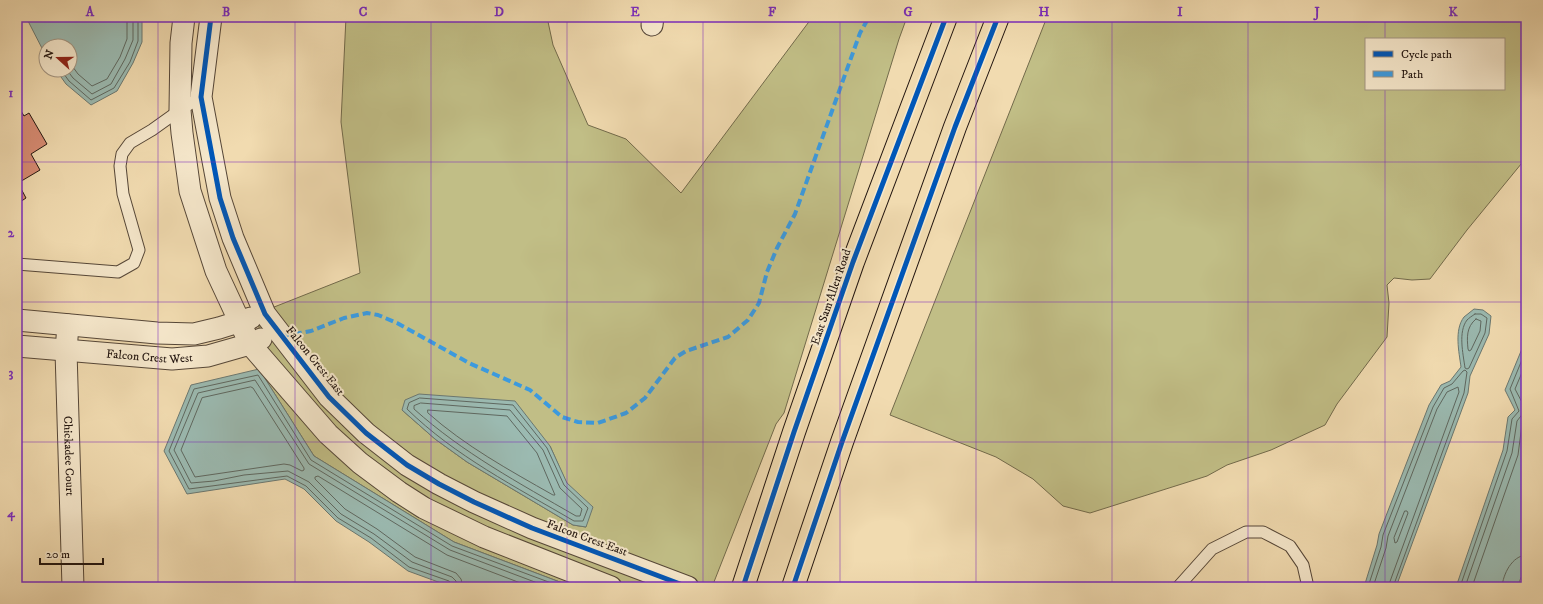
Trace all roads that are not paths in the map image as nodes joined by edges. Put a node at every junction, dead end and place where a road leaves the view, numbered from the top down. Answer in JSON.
{"nodes":[{"id":1,"x":184,"y":17,"type":"edge"},
{"id":2,"x":211,"y":17,"type":"edge"},
{"id":3,"x":946,"y":17,"type":"edge"},
{"id":4,"x":998,"y":17,"type":"edge"},
{"id":5,"x":201,"y":97,"type":"junction"},
{"id":6,"x":180,"y":110,"type":"junction"},
{"id":7,"x":17,"y":264,"type":"edge"},
{"id":8,"x":265,"y":314,"type":"junction"},
{"id":9,"x":17,"y":320,"type":"edge"},
{"id":10,"x":238,"y":321,"type":"junction"},
{"id":11,"x":68,"y":325,"type":"junction"},
{"id":12,"x":278,"y":331,"type":"junction"},
{"id":13,"x":250,"y":344,"type":"junction"},
{"id":14,"x":17,"y":346,"type":"edge"},
{"id":15,"x":66,"y":351,"type":"junction"},
{"id":16,"x":474,"y":502,"type":"junction"},
{"id":17,"x":461,"y":526,"type":"junction"},
{"id":18,"x":74,"y":587,"type":"edge"},
{"id":19,"x":611,"y":587,"type":"edge"},
{"id":20,"x":688,"y":587,"type":"edge"},
{"id":21,"x":743,"y":587,"type":"edge"},
{"id":22,"x":793,"y":587,"type":"edge"},
{"id":23,"x":1178,"y":587,"type":"edge"},
{"id":24,"x":1308,"y":587,"type":"edge"}],
"edges":[{"from":1,"to":6,"type":"street"},
{"from":2,"to":5,"type":"street","name":"Falcon Crest East"},
{"from":3,"to":21,"type":"main road","name":"East Sam Allen Road"},
{"from":4,"to":22,"type":"main road"},
{"from":5,"to":6,"type":"lane"},
{"from":5,"to":8,"type":"street","name":"Falcon Crest East"},
{"from":6,"to":7,"type":"lane"},
{"from":6,"to":10,"type":"street"},
{"from":8,"to":10,"type":"street"},
{"from":8,"to":12,"type":"street","name":"Falcon Crest East"},
{"from":9,"to":11,"type":"street"},
{"from":10,"to":11,"type":"street"},
{"from":10,"to":13,"type":"street"},
{"from":11,"to":15,"type":"street","name":"Chickadee Court"},
{"from":12,"to":13,"type":"street","name":"Falcon Crest West"},
{"from":12,"to":16,"type":"street","name":"Falcon Crest East"},
{"from":13,"to":15,"type":"street","name":"Falcon Crest West"},
{"from":13,"to":17,"type":"street"},
{"from":14,"to":15,"type":"street","name":"Falcon Crest West"},
{"from":15,"to":18,"type":"street","name":"Chickadee Court"},
{"from":16,"to":17,"type":"street"},
{"from":16,"to":20,"type":"street","name":"Falcon Crest East"},
{"from":17,"to":19,"type":"street"},
{"from":23,"to":24,"type":"lane"}]}
